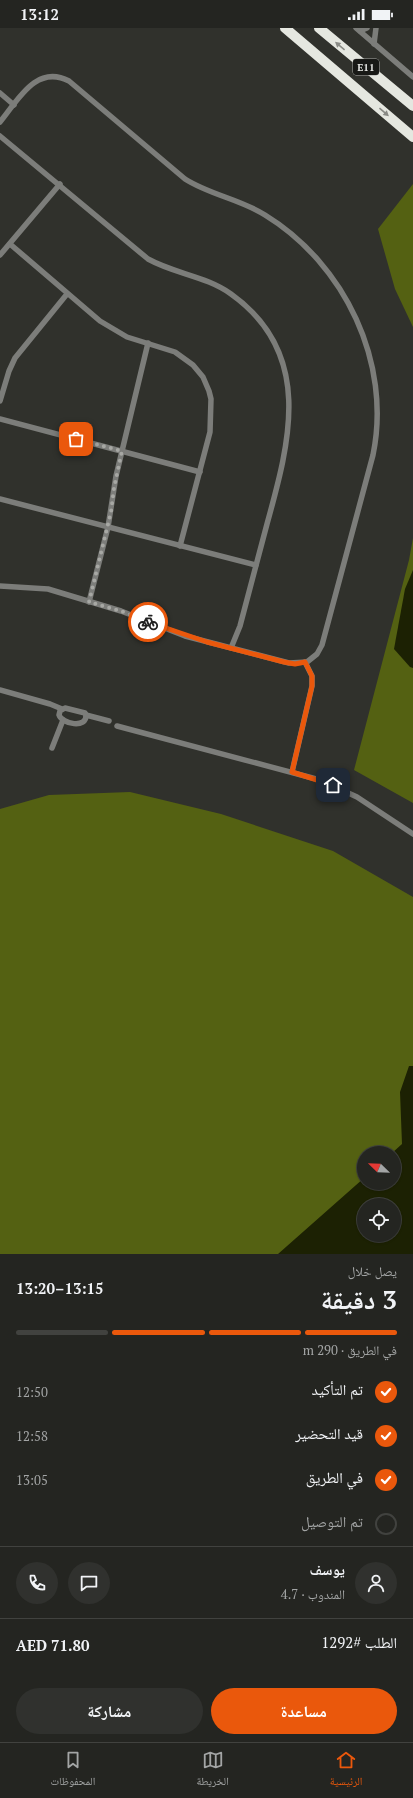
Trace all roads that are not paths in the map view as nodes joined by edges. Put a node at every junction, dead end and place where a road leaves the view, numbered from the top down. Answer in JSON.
{"nodes":[{"id":1,"x":285,"y":28,"type":"edge"},
{"id":2,"x":319,"y":28,"type":"edge"},
{"id":3,"x":367,"y":28,"type":"edge"},
{"id":4,"x":376,"y":28,"type":"edge"},
{"id":5,"x":358,"y":30,"type":"edge"},
{"id":6,"x":374,"y":44,"type":"junction"},
{"id":7,"x":413,"y":77,"type":"edge"},
{"id":8,"x":0,"y":93,"type":"edge"},
{"id":9,"x":14,"y":105,"type":"junction"},
{"id":10,"x":413,"y":106,"type":"edge"},
{"id":11,"x":0,"y":122,"type":"edge"},
{"id":12,"x":0,"y":136,"type":"edge"},
{"id":13,"x":413,"y":137,"type":"edge"},
{"id":14,"x":60,"y":184,"type":"junction"},
{"id":15,"x":10,"y":244,"type":"junction"},
{"id":16,"x":0,"y":256,"type":"edge"},
{"id":17,"x":68,"y":294,"type":"junction"},
{"id":18,"x":148,"y":343,"type":"junction"},
{"id":19,"x":0,"y":401,"type":"edge"},
{"id":20,"x":0,"y":419,"type":"edge"},
{"id":21,"x":122,"y":451,"type":"junction"},
{"id":22,"x":200,"y":472,"type":"junction"},
{"id":23,"x":0,"y":499,"type":"edge"},
{"id":24,"x":108,"y":527,"type":"junction"},
{"id":25,"x":180,"y":546,"type":"junction"},
{"id":26,"x":256,"y":565,"type":"junction"},
{"id":27,"x":0,"y":586,"type":"edge"},
{"id":28,"x":89,"y":602,"type":"junction"},
{"id":29,"x":231,"y":648,"type":"junction"},
{"id":30,"x":305,"y":662,"type":"junction"},
{"id":31,"x":0,"y":690,"type":"edge"},
{"id":32,"x":62,"y":709,"type":"junction"},
{"id":33,"x":86,"y":715,"type":"junction"},
{"id":34,"x":63,"y":720,"type":"junction"},
{"id":35,"x":109,"y":721,"type":"dead end"},
{"id":36,"x":117,"y":726,"type":"dead end"},
{"id":37,"x":52,"y":748,"type":"dead end"},
{"id":38,"x":292,"y":772,"type":"junction"},
{"id":39,"x":413,"y":834,"type":"edge"}],
"edges":[{"from":1,"to":13,"type":"highway","number":"E11","one_way":true},
{"from":10,"to":2,"type":"highway","number":"E11","one_way":true},
{"from":3,"to":5,"type":"street"},
{"from":4,"to":6,"type":"street"},
{"from":5,"to":6,"type":"street"},
{"from":6,"to":7,"type":"street"},
{"from":8,"to":9,"type":"street"},
{"from":9,"to":11,"type":"street"},
{"from":9,"to":30,"type":"street"},
{"from":12,"to":14,"type":"street"},
{"from":14,"to":15,"type":"street"},
{"from":14,"to":26,"type":"street"},
{"from":15,"to":16,"type":"street"},
{"from":15,"to":17,"type":"street"},
{"from":17,"to":18,"type":"street"},
{"from":17,"to":19,"type":"street"},
{"from":18,"to":21,"type":"street"},
{"from":18,"to":22,"type":"street"},
{"from":20,"to":21,"type":"street"},
{"from":21,"to":22,"type":"street"},
{"from":21,"to":24,"type":"street"},
{"from":22,"to":25,"type":"street"},
{"from":23,"to":24,"type":"street"},
{"from":24,"to":25,"type":"street"},
{"from":24,"to":28,"type":"street"},
{"from":25,"to":26,"type":"street"},
{"from":26,"to":29,"type":"street"},
{"from":27,"to":28,"type":"street"},
{"from":28,"to":29,"type":"street"},
{"from":29,"to":30,"type":"street"},
{"from":30,"to":38,"type":"street"},
{"from":31,"to":32,"type":"street"},
{"from":32,"to":33,"type":"street"},
{"from":32,"to":34,"type":"street"},
{"from":33,"to":34,"type":"street"},
{"from":33,"to":35,"type":"street"},
{"from":34,"to":37,"type":"street"},
{"from":36,"to":38,"type":"street"},
{"from":38,"to":39,"type":"street"}]}
